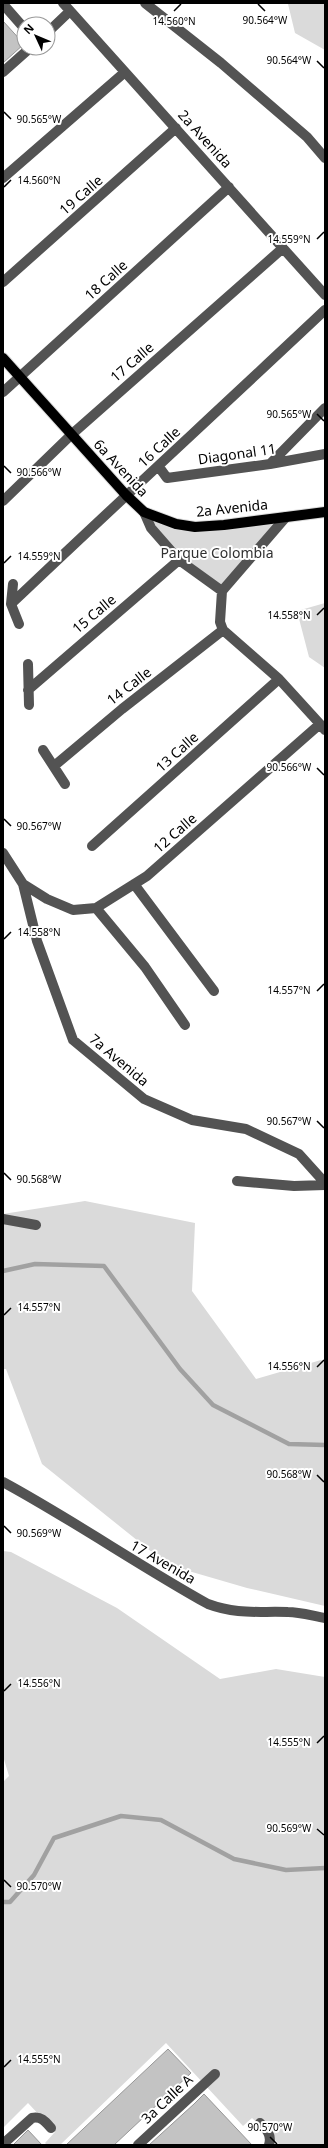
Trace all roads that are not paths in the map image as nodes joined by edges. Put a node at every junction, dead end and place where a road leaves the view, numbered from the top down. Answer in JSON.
{"nodes":[{"id":1,"x":145,"y":3,"type":"edge"},
{"id":2,"x":3,"y":4,"type":"edge"},
{"id":3,"x":67,"y":7,"type":"edge"},
{"id":4,"x":16,"y":19,"type":"edge"},
{"id":5,"x":56,"y":21,"type":"edge"},
{"id":6,"x":21,"y":56,"type":"edge"},
{"id":7,"x":3,"y":72,"type":"edge"},
{"id":8,"x":124,"y":72,"type":"junction"},
{"id":9,"x":176,"y":128,"type":"junction"},
{"id":10,"x":325,"y":158,"type":"edge"},
{"id":11,"x":3,"y":178,"type":"edge"},
{"id":12,"x":228,"y":187,"type":"junction"},
{"id":13,"x":283,"y":248,"type":"junction"},
{"id":14,"x":3,"y":282,"type":"edge"},
{"id":15,"x":325,"y":294,"type":"edge"},
{"id":16,"x":325,"y":310,"type":"edge"},
{"id":17,"x":3,"y":358,"type":"edge"},
{"id":18,"x":20,"y":377,"type":"junction"},
{"id":19,"x":3,"y":392,"type":"edge"},
{"id":20,"x":325,"y":408,"type":"edge"},
{"id":21,"x":71,"y":435,"type":"junction"},
{"id":22,"x":325,"y":454,"type":"edge"},
{"id":23,"x":270,"y":464,"type":"junction"},
{"id":24,"x":159,"y":467,"type":"junction"},
{"id":25,"x":126,"y":495,"type":"junction"},
{"id":26,"x":3,"y":501,"type":"edge"},
{"id":27,"x":144,"y":512,"type":"junction"},
{"id":28,"x":325,"y":512,"type":"edge"},
{"id":29,"x":286,"y":517,"type":"junction"},
{"id":30,"x":179,"y":560,"type":"junction"},
{"id":31,"x":13,"y":584,"type":"dead end"},
{"id":32,"x":222,"y":591,"type":"junction"},
{"id":33,"x":11,"y":604,"type":"junction"},
{"id":34,"x":19,"y":624,"type":"dead end"},
{"id":35,"x":224,"y":630,"type":"junction"},
{"id":36,"x":28,"y":664,"type":"dead end"},
{"id":37,"x":280,"y":679,"type":"junction"},
{"id":38,"x":28,"y":690,"type":"junction"},
{"id":39,"x":29,"y":705,"type":"dead end"},
{"id":40,"x":322,"y":727,"type":"edge"},
{"id":41,"x":43,"y":750,"type":"dead end"},
{"id":42,"x":54,"y":766,"type":"junction"},
{"id":43,"x":65,"y":784,"type":"dead end"},
{"id":44,"x":92,"y":846,"type":"dead end"},
{"id":45,"x":3,"y":853,"type":"edge"},
{"id":46,"x":23,"y":884,"type":"junction"},
{"id":47,"x":134,"y":884,"type":"junction"},
{"id":48,"x":96,"y":908,"type":"junction"},
{"id":49,"x":214,"y":991,"type":"dead end"},
{"id":50,"x":185,"y":1025,"type":"dead end"},
{"id":51,"x":237,"y":1181,"type":"dead end"},
{"id":52,"x":325,"y":1184,"type":"edge"},
{"id":53,"x":3,"y":1220,"type":"edge"},
{"id":54,"x":36,"y":1225,"type":"dead end"},
{"id":55,"x":3,"y":1482,"type":"edge"},
{"id":56,"x":325,"y":1618,"type":"edge"},
{"id":57,"x":215,"y":2074,"type":"dead end"},
{"id":58,"x":260,"y":2123,"type":"dead end"},
{"id":59,"x":51,"y":2128,"type":"dead end"},
{"id":60,"x":3,"y":2144,"type":"edge"},
{"id":61,"x":138,"y":2145,"type":"edge"},
{"id":62,"x":269,"y":2145,"type":"edge"}],
"edges":[{"from":1,"to":10,"type":"street"},
{"from":2,"to":4,"type":"street"},
{"from":3,"to":5,"type":"street"},
{"from":3,"to":8,"type":"street","name":"2a Avenida"},
{"from":6,"to":7,"type":"street"},
{"from":8,"to":9,"type":"street","name":"2a Avenida"},
{"from":8,"to":11,"type":"street"},
{"from":9,"to":12,"type":"street","name":"2a Avenida"},
{"from":9,"to":14,"type":"street","name":"19 Calle"},
{"from":12,"to":13,"type":"street","name":"2a Avenida"},
{"from":12,"to":18,"type":"street","name":"18 Calle"},
{"from":13,"to":15,"type":"street","name":"2a Avenida"},
{"from":13,"to":21,"type":"street","name":"17 Calle"},
{"from":16,"to":24,"type":"street","name":"16 Calle"},
{"from":17,"to":18,"type":"main road","name":"6a Avenida"},
{"from":18,"to":19,"type":"street","name":"18 Calle"},
{"from":18,"to":21,"type":"main road","name":"6a Avenida"},
{"from":20,"to":23,"type":"street"},
{"from":21,"to":25,"type":"main road","name":"6a Avenida"},
{"from":21,"to":26,"type":"street","name":"17 Calle"},
{"from":22,"to":23,"type":"street","name":"Diagonal 11"},
{"from":23,"to":24,"type":"street","name":"Diagonal 11"},
{"from":24,"to":25,"type":"street","name":"16 Calle"},
{"from":25,"to":27,"type":"main road","name":"6a Avenida"},
{"from":25,"to":33,"type":"street","name":"16 Calle"},
{"from":27,"to":29,"type":"main road","name":"2a Avenida"},
{"from":27,"to":30,"type":"street","name":"6a Avenida"},
{"from":28,"to":29,"type":"main road","name":"2a Avenida"},
{"from":29,"to":32,"type":"street"},
{"from":30,"to":32,"type":"street","name":"6a Avenida"},
{"from":30,"to":38,"type":"street","name":"15 Calle"},
{"from":31,"to":33,"type":"street"},
{"from":32,"to":35,"type":"street"},
{"from":33,"to":34,"type":"street"},
{"from":35,"to":37,"type":"street"},
{"from":35,"to":42,"type":"street","name":"14 Calle"},
{"from":36,"to":38,"type":"street"},
{"from":37,"to":40,"type":"street"},
{"from":37,"to":44,"type":"street","name":"13 Calle"},
{"from":38,"to":39,"type":"street"},
{"from":40,"to":47,"type":"street","name":"12 Calle"},
{"from":41,"to":42,"type":"street"},
{"from":42,"to":43,"type":"street"},
{"from":45,"to":46,"type":"street","name":"7a Avenida"},
{"from":46,"to":48,"type":"street","name":"12 Calle"},
{"from":46,"to":52,"type":"street","name":"7a Avenida"},
{"from":47,"to":48,"type":"street","name":"12 Calle"},
{"from":47,"to":49,"type":"street"},
{"from":48,"to":50,"type":"street"},
{"from":51,"to":52,"type":"street"},
{"from":53,"to":54,"type":"street"},
{"from":55,"to":56,"type":"street","name":"17 Avenida"},
{"from":57,"to":61,"type":"street","name":"3a Calle A"},
{"from":58,"to":62,"type":"street"},
{"from":59,"to":60,"type":"street"}]}
